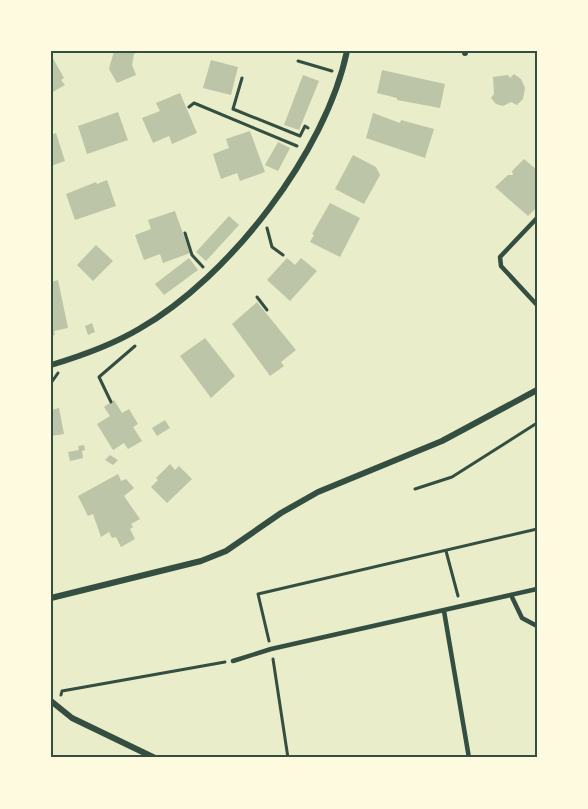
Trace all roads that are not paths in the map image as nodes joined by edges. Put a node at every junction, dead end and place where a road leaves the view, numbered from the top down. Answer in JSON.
{"nodes":[{"id":1,"x":347,"y":51,"type":"edge"},
{"id":2,"x":537,"y":218,"type":"edge"},
{"id":3,"x":537,"y":305,"type":"edge"},
{"id":4,"x":51,"y":365,"type":"edge"},
{"id":5,"x":537,"y":390,"type":"edge"},
{"id":6,"x":537,"y":589,"type":"edge"},
{"id":7,"x":511,"y":595,"type":"junction"},
{"id":8,"x":51,"y":598,"type":"edge"},
{"id":9,"x":444,"y":611,"type":"junction"},
{"id":10,"x":537,"y":626,"type":"edge"},
{"id":11,"x":233,"y":661,"type":"road end"},
{"id":12,"x":51,"y":702,"type":"edge"},
{"id":13,"x":155,"y":758,"type":"edge"},
{"id":14,"x":469,"y":758,"type":"edge"}],
"edges":[{"from":1,"to":4,"type":"street"},
{"from":2,"to":3,"type":"lane"},
{"from":5,"to":8,"type":"street"},
{"from":6,"to":7,"type":"lane"},
{"from":7,"to":9,"type":"lane"},
{"from":7,"to":10,"type":"lane"},
{"from":9,"to":11,"type":"lane"},
{"from":9,"to":14,"type":"lane"},
{"from":12,"to":13,"type":"street"}]}
